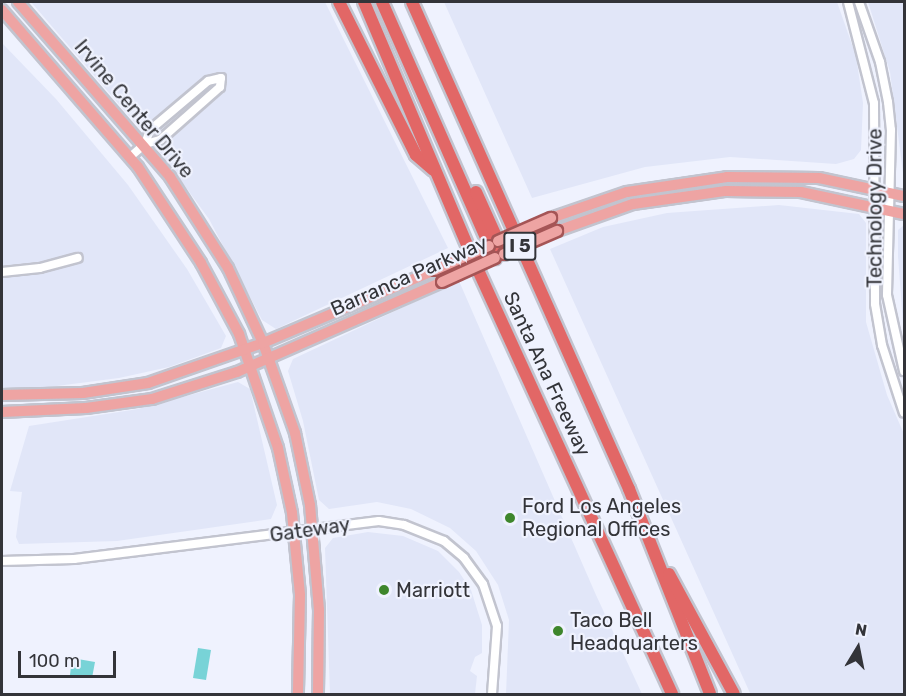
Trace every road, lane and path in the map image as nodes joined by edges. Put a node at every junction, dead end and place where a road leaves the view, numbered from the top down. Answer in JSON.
{"nodes":[{"id":1,"x":18,"y":2,"type":"edge"},
{"id":2,"x":339,"y":2,"type":"edge"},
{"id":3,"x":364,"y":2,"type":"edge"},
{"id":4,"x":382,"y":2,"type":"edge"},
{"id":5,"x":391,"y":2,"type":"edge"},
{"id":6,"x":412,"y":2,"type":"edge"},
{"id":7,"x":848,"y":2,"type":"edge"},
{"id":8,"x":859,"y":2,"type":"edge"},
{"id":9,"x":2,"y":10,"type":"edge"},
{"id":10,"x":448,"y":139,"type":"junction"},
{"id":11,"x":145,"y":144,"type":"junction"},
{"id":12,"x":130,"y":157,"type":"junction"},
{"id":13,"x":438,"y":175,"type":"junction"},
{"id":14,"x":875,"y":189,"type":"junction"},
{"id":15,"x":890,"y":193,"type":"junction"},
{"id":16,"x":904,"y":196,"type":"edge"},
{"id":17,"x":874,"y":205,"type":"junction"},
{"id":18,"x":889,"y":209,"type":"junction"},
{"id":19,"x":904,"y":214,"type":"edge"},
{"id":20,"x":494,"y":243,"type":"junction"},
{"id":21,"x":499,"y":256,"type":"junction"},
{"id":22,"x":78,"y":258,"type":"dead end"},
{"id":23,"x":2,"y":272,"type":"edge"},
{"id":24,"x":263,"y":343,"type":"junction"},
{"id":25,"x":246,"y":350,"type":"junction"},
{"id":26,"x":269,"y":358,"type":"junction"},
{"id":27,"x":252,"y":364,"type":"junction"},
{"id":28,"x":904,"y":371,"type":"edge"},
{"id":29,"x":2,"y":395,"type":"edge"},
{"id":30,"x":2,"y":412,"type":"edge"},
{"id":31,"x":904,"y":413,"type":"edge"},
{"id":32,"x":629,"y":489,"type":"junction"},
{"id":33,"x":313,"y":529,"type":"junction"},
{"id":34,"x":295,"y":532,"type":"junction"},
{"id":35,"x":2,"y":561,"type":"edge"},
{"id":36,"x":298,"y":694,"type":"edge"},
{"id":37,"x":318,"y":694,"type":"edge"},
{"id":38,"x":492,"y":694,"type":"edge"},
{"id":39,"x":672,"y":694,"type":"edge"},
{"id":40,"x":711,"y":694,"type":"edge"},
{"id":41,"x":734,"y":694,"type":"edge"}],
"edges":[{"from":1,"to":11,"type":"main road","name":"Irvine Center Drive"},
{"from":2,"to":13,"type":"highway"},
{"from":3,"to":13,"type":"highway","name":"Santa Ana Freeway","number":"I 5"},
{"from":4,"to":10,"type":"highway"},
{"from":5,"to":10,"type":"highway"},
{"from":6,"to":32,"type":"highway","name":"Santa Ana Freeway","number":"I 5"},
{"from":7,"to":14,"type":"street","name":"Technology Drive"},
{"from":8,"to":15,"type":"street","name":"Technology Drive"},
{"from":9,"to":12,"type":"main road","name":"Irvine Center Drive"},
{"from":10,"to":20,"type":"highway"},
{"from":11,"to":11,"type":"street"},
{"from":11,"to":12,"type":"street"},
{"from":11,"to":24,"type":"main road","name":"Irvine Center Drive"},
{"from":12,"to":25,"type":"main road","name":"Irvine Center Drive"},
{"from":13,"to":39,"type":"highway","name":"Santa Ana Freeway","number":"I 5"},
{"from":14,"to":15,"type":"main road","name":"Barranca Parkway"},
{"from":14,"to":17,"type":"street","name":"Technology Drive"},
{"from":14,"to":20,"type":"main road","name":"Barranca Parkway","bridge":true},
{"from":15,"to":16,"type":"main road","name":"Barranca Parkway"},
{"from":15,"to":18,"type":"street","name":"Technology Drive"},
{"from":17,"to":18,"type":"main road","name":"Barranca Parkway"},
{"from":17,"to":21,"type":"main road","name":"Barranca Parkway","bridge":true},
{"from":17,"to":31,"type":"street","name":"Technology Drive"},
{"from":18,"to":19,"type":"main road","name":"Barranca Parkway"},
{"from":18,"to":28,"type":"street","name":"Technology Drive"},
{"from":20,"to":21,"type":"highway","bridge":true},
{"from":20,"to":24,"type":"main road","name":"Barranca Parkway","bridge":true},
{"from":21,"to":26,"type":"main road","name":"Barranca Parkway","bridge":true},
{"from":22,"to":23,"type":"street"},
{"from":24,"to":25,"type":"main road","name":"Barranca Parkway"},
{"from":24,"to":26,"type":"main road","name":"Irvine Center Drive"},
{"from":25,"to":27,"type":"main road","name":"Irvine Center Drive"},
{"from":25,"to":29,"type":"main road","name":"Barranca Parkway"},
{"from":26,"to":27,"type":"main road","name":"Barranca Parkway"},
{"from":26,"to":33,"type":"main road","name":"Irvine Center Drive"},
{"from":27,"to":30,"type":"main road","name":"Barranca Parkway"},
{"from":27,"to":34,"type":"main road","name":"Irvine Center Drive"},
{"from":32,"to":40,"type":"highway","name":"Santa Ana Freeway","number":"I 5"},
{"from":32,"to":41,"type":"highway"},
{"from":33,"to":34,"type":"street","name":"Gateway"},
{"from":33,"to":37,"type":"main road","name":"Irvine Center Drive"},
{"from":33,"to":38,"type":"street","name":"Gateway"},
{"from":34,"to":35,"type":"street","name":"Gateway"},
{"from":34,"to":36,"type":"main road","name":"Irvine Center Drive"}]}
